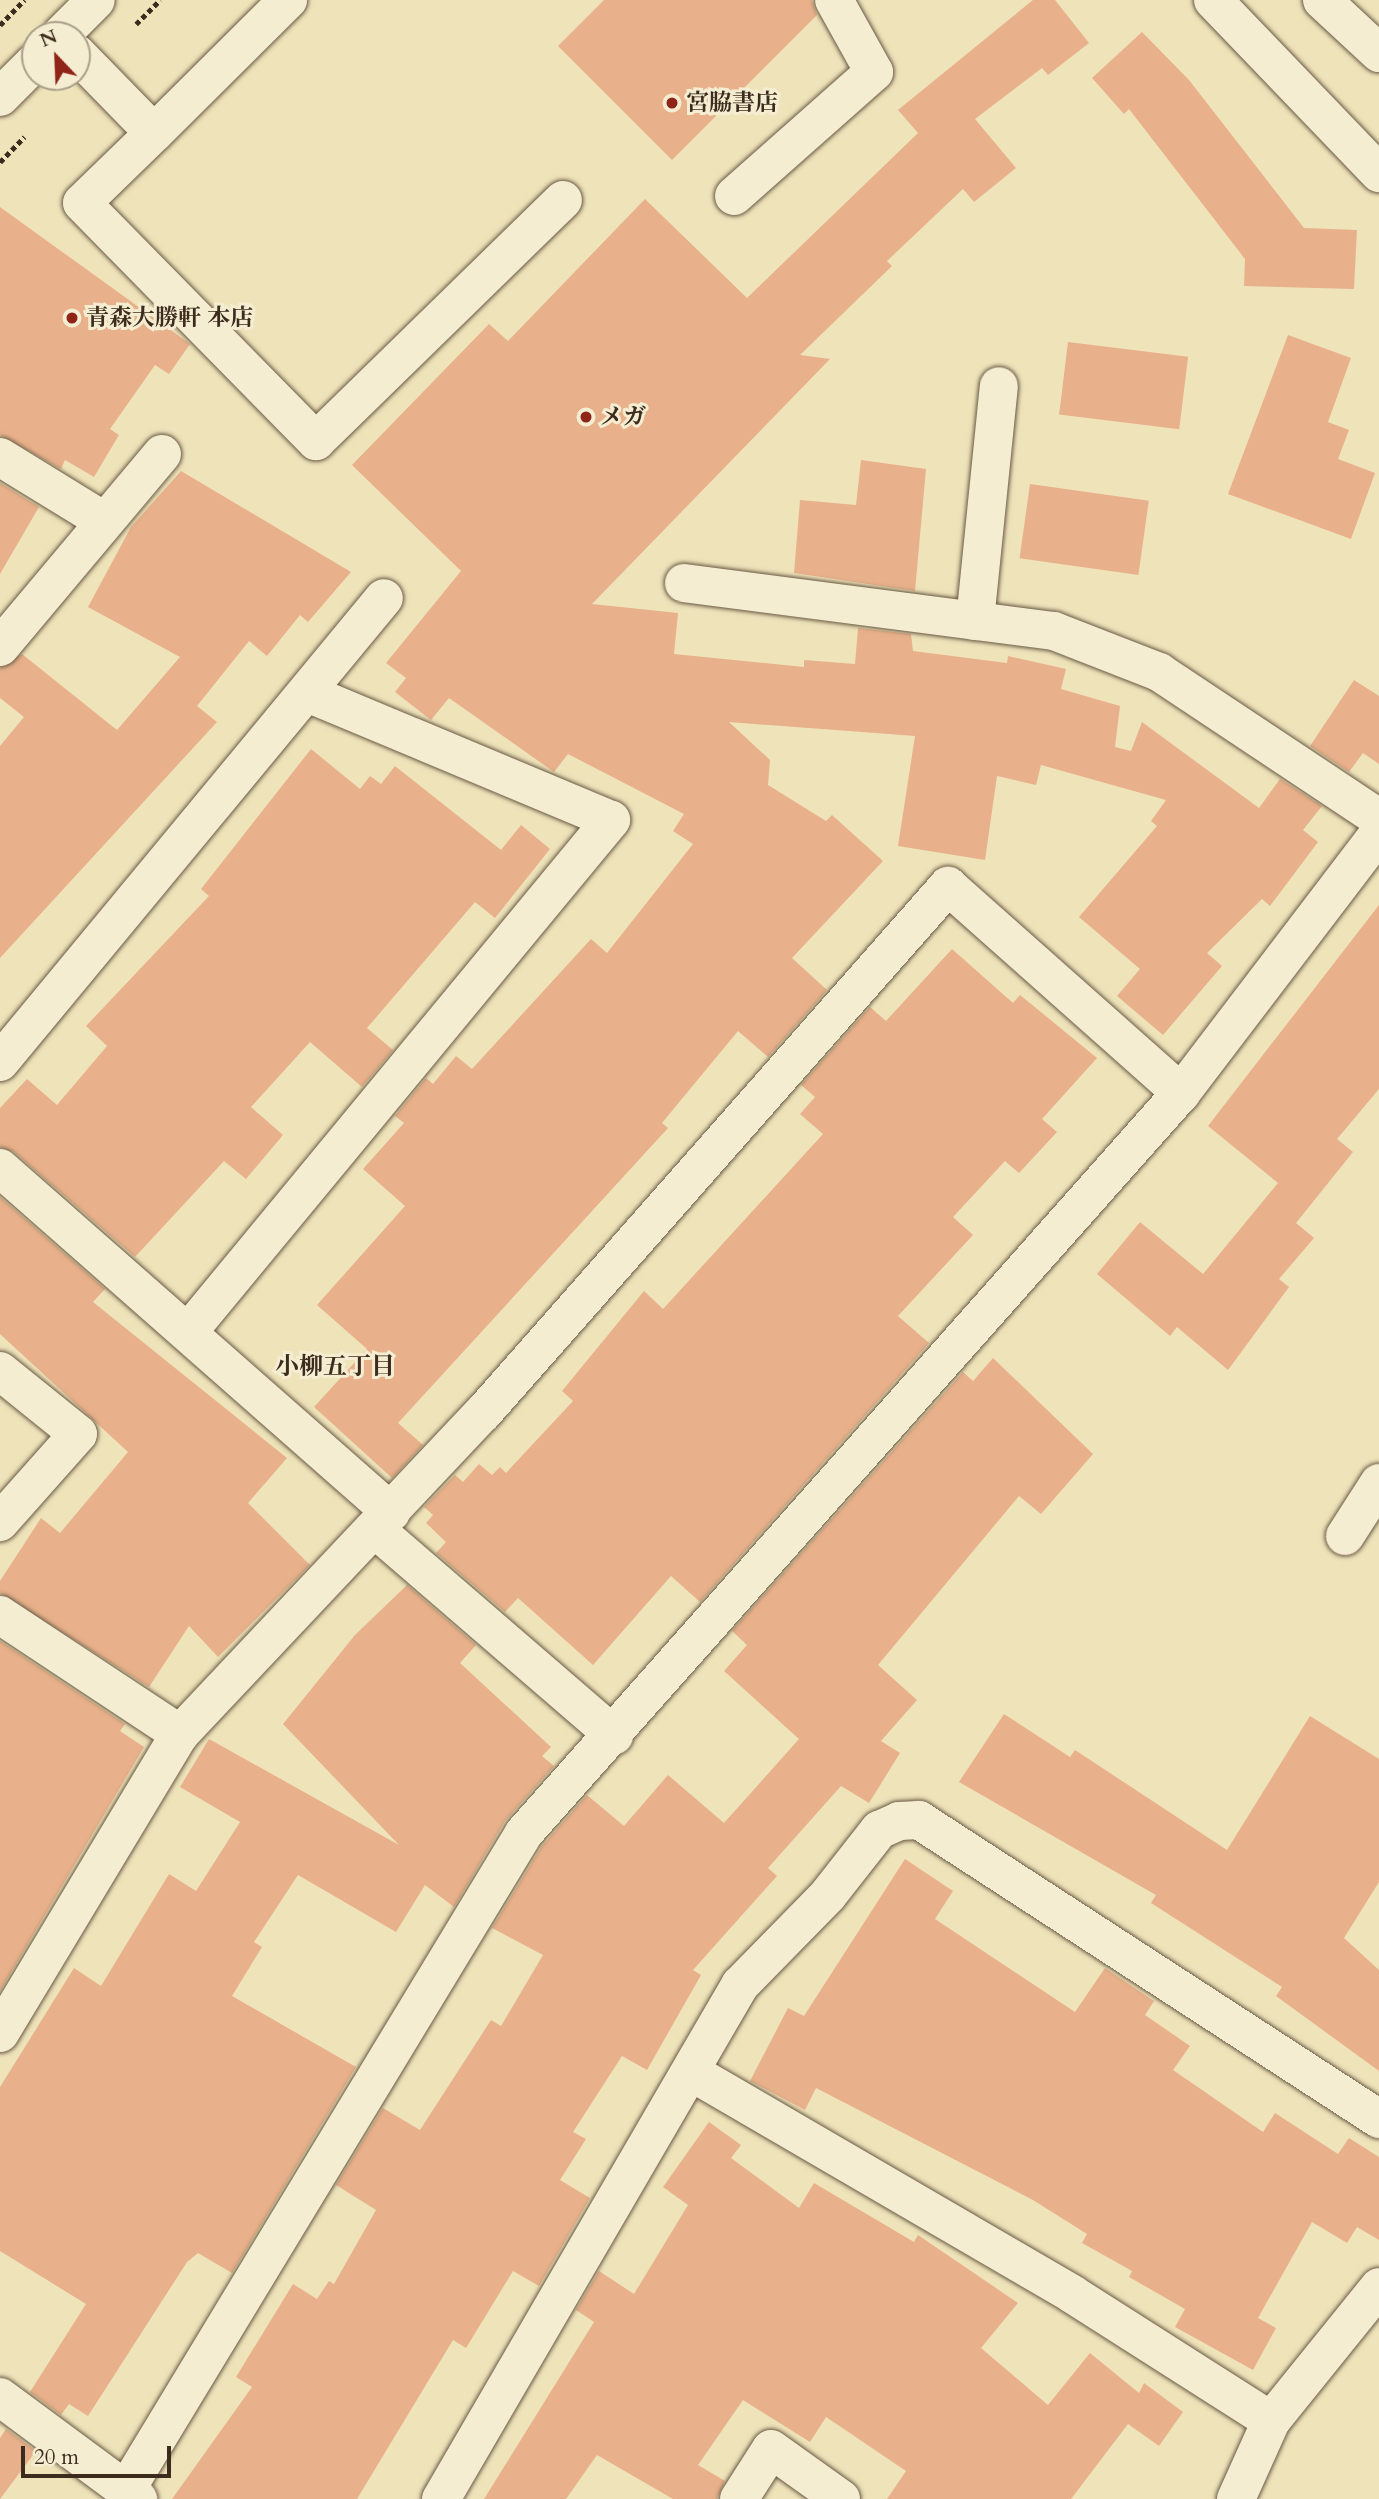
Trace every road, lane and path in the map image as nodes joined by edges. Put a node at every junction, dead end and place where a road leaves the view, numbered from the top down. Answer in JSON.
{"nodes":[{"id":1,"x":24,"y":0,"type":"edge"},
{"id":2,"x":96,"y":0,"type":"edge"},
{"id":3,"x":288,"y":0,"type":"edge"},
{"id":4,"x":834,"y":0,"type":"edge"},
{"id":5,"x":1213,"y":0,"type":"edge"},
{"id":6,"x":1322,"y":0,"type":"edge"},
{"id":7,"x":75,"y":21,"type":"edge"},
{"id":8,"x":0,"y":25,"type":"edge"},
{"id":9,"x":1379,"y":53,"type":"edge"},
{"id":10,"x":91,"y":68,"type":"edge"},
{"id":11,"x":21,"y":76,"type":"edge"},
{"id":12,"x":0,"y":97,"type":"edge"},
{"id":13,"x":155,"y":133,"type":"junction"},
{"id":14,"x":1379,"y":173,"type":"edge"},
{"id":15,"x":734,"y":196,"type":"dead end"},
{"id":16,"x":563,"y":200,"type":"dead end"},
{"id":17,"x":999,"y":386,"type":"dead end"},
{"id":18,"x":162,"y":454,"type":"dead end"},
{"id":19,"x":0,"y":457,"type":"edge"},
{"id":20,"x":104,"y":521,"type":"junction"},
{"id":21,"x":684,"y":583,"type":"dead end"},
{"id":22,"x":384,"y":598,"type":"dead end"},
{"id":23,"x":975,"y":621,"type":"junction"},
{"id":24,"x":0,"y":647,"type":"edge"},
{"id":25,"x":310,"y":694,"type":"junction"},
{"id":26,"x":1379,"y":818,"type":"edge"},
{"id":27,"x":1379,"y":832,"type":"edge"},
{"id":28,"x":0,"y":1062,"type":"edge"},
{"id":29,"x":1181,"y":1093,"type":"junction"},
{"id":30,"x":0,"y":1168,"type":"edge"},
{"id":31,"x":189,"y":1331,"type":"junction"},
{"id":32,"x":0,"y":1371,"type":"edge"},
{"id":33,"x":1379,"y":1483,"type":"edge"},
{"id":34,"x":383,"y":1520,"type":"junction"},
{"id":35,"x":0,"y":1522,"type":"edge"},
{"id":36,"x":1345,"y":1536,"type":"dead end"},
{"id":37,"x":0,"y":1615,"type":"edge"},
{"id":38,"x":180,"y":1734,"type":"junction"},
{"id":39,"x":614,"y":1735,"type":"junction"},
{"id":40,"x":0,"y":2033,"type":"edge"},
{"id":41,"x":691,"y":2072,"type":"junction"},
{"id":42,"x":1379,"y":2119,"type":"edge"},
{"id":43,"x":1379,"y":2287,"type":"edge"},
{"id":44,"x":0,"y":2397,"type":"edge"},
{"id":45,"x":1271,"y":2421,"type":"junction"},
{"id":46,"x":132,"y":2494,"type":"edge"},
{"id":47,"x":441,"y":2499,"type":"edge"},
{"id":48,"x":739,"y":2499,"type":"edge"},
{"id":49,"x":841,"y":2499,"type":"edge"},
{"id":50,"x":1236,"y":2499,"type":"edge"}],
"edges":[{"from":1,"to":8,"type":"path"},
{"from":2,"to":7,"type":"street"},
{"from":3,"to":13,"type":"street"},
{"from":4,"to":15,"type":"street"},
{"from":5,"to":14,"type":"street"},
{"from":6,"to":9,"type":"street"},
{"from":10,"to":13,"type":"street"},
{"from":11,"to":12,"type":"street"},
{"from":13,"to":16,"type":"street"},
{"from":17,"to":23,"type":"street"},
{"from":18,"to":20,"type":"street"},
{"from":19,"to":20,"type":"street"},
{"from":20,"to":24,"type":"street"},
{"from":21,"to":23,"type":"street"},
{"from":22,"to":25,"type":"street"},
{"from":23,"to":26,"type":"street"},
{"from":25,"to":28,"type":"street"},
{"from":25,"to":31,"type":"street"},
{"from":27,"to":29,"type":"street"},
{"from":29,"to":34,"type":"street"},
{"from":29,"to":39,"type":"street"},
{"from":30,"to":31,"type":"street"},
{"from":31,"to":34,"type":"street"},
{"from":32,"to":35,"type":"street"},
{"from":33,"to":36,"type":"street"},
{"from":34,"to":38,"type":"street"},
{"from":34,"to":39,"type":"street"},
{"from":37,"to":38,"type":"street"},
{"from":38,"to":40,"type":"street"},
{"from":39,"to":46,"type":"street"},
{"from":41,"to":42,"type":"street"},
{"from":41,"to":45,"type":"street"},
{"from":41,"to":47,"type":"street"},
{"from":43,"to":45,"type":"street"},
{"from":44,"to":46,"type":"street"},
{"from":45,"to":50,"type":"street"},
{"from":48,"to":49,"type":"street"}]}
